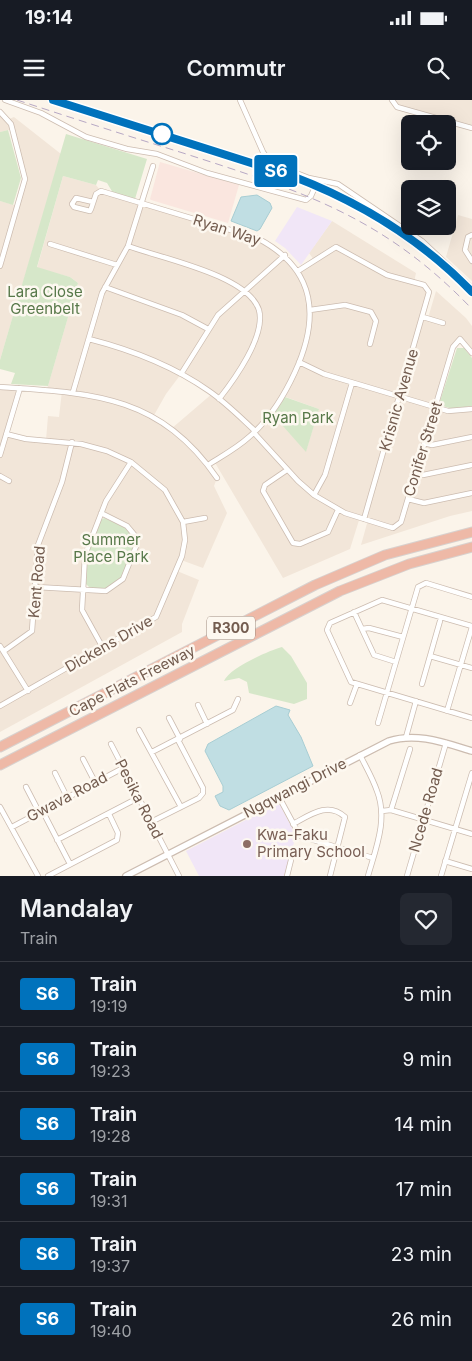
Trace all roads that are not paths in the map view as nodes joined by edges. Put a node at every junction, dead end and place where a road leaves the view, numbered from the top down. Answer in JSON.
{"nodes":[{"id":1,"x":5,"y":100,"type":"edge"},
{"id":2,"x":240,"y":100,"type":"edge"},
{"id":3,"x":392,"y":100,"type":"edge"},
{"id":4,"x":0,"y":112,"type":"edge"},
{"id":5,"x":472,"y":128,"type":"edge"},
{"id":6,"x":153,"y":166,"type":"dead end"},
{"id":7,"x":318,"y":180,"type":"junction"},
{"id":8,"x":93,"y":202,"type":"junction"},
{"id":9,"x":142,"y":203,"type":"junction"},
{"id":10,"x":472,"y":235,"type":"edge"},
{"id":11,"x":50,"y":244,"type":"dead end"},
{"id":12,"x":128,"y":246,"type":"junction"},
{"id":13,"x":285,"y":255,"type":"junction"},
{"id":14,"x":472,"y":261,"type":"edge"},
{"id":15,"x":117,"y":265,"type":"junction"},
{"id":16,"x":0,"y":266,"type":"edge"},
{"id":17,"x":298,"y":271,"type":"junction"},
{"id":18,"x":105,"y":287,"type":"junction"},
{"id":19,"x":472,"y":288,"type":"edge"},
{"id":20,"x":244,"y":293,"type":"junction"},
{"id":21,"x":310,"y":310,"type":"junction"},
{"id":22,"x":424,"y":317,"type":"junction"},
{"id":23,"x":443,"y":322,"type":"dead end"},
{"id":24,"x":208,"y":329,"type":"junction"},
{"id":25,"x":89,"y":339,"type":"junction"},
{"id":26,"x":370,"y":344,"type":"dead end"},
{"id":27,"x":472,"y":353,"type":"edge"},
{"id":28,"x":299,"y":362,"type":"junction"},
{"id":29,"x":181,"y":374,"type":"junction"},
{"id":30,"x":352,"y":383,"type":"junction"},
{"id":31,"x":0,"y":387,"type":"edge"},
{"id":32,"x":20,"y":388,"type":"junction"},
{"id":33,"x":73,"y":392,"type":"junction"},
{"id":34,"x":400,"y":396,"type":"junction"},
{"id":35,"x":219,"y":399,"type":"junction"},
{"id":36,"x":435,"y":407,"type":"junction"},
{"id":37,"x":472,"y":409,"type":"edge"},
{"id":38,"x":254,"y":432,"type":"junction"},
{"id":39,"x":6,"y":434,"type":"junction"},
{"id":40,"x":472,"y":437,"type":"edge"},
{"id":41,"x":72,"y":442,"type":"junction"},
{"id":42,"x":424,"y":443,"type":"junction"},
{"id":43,"x":0,"y":455,"type":"edge"},
{"id":44,"x":132,"y":462,"type":"junction"},
{"id":45,"x":208,"y":464,"type":"junction"},
{"id":46,"x":472,"y":465,"type":"edge"},
{"id":47,"x":287,"y":470,"type":"junction"},
{"id":48,"x":415,"y":474,"type":"junction"},
{"id":49,"x":0,"y":476,"type":"edge"},
{"id":50,"x":217,"y":478,"type":"dead end"},
{"id":51,"x":9,"y":481,"type":"dead end"},
{"id":52,"x":472,"y":494,"type":"edge"},
{"id":53,"x":314,"y":495,"type":"junction"},
{"id":54,"x":408,"y":499,"type":"junction"},
{"id":55,"x":338,"y":510,"type":"junction"},
{"id":56,"x":101,"y":512,"type":"junction"},
{"id":57,"x":205,"y":518,"type":"dead end"},
{"id":58,"x":364,"y":519,"type":"junction"},
{"id":59,"x":183,"y":522,"type":"junction"},
{"id":60,"x":472,"y":532,"type":"edge"},
{"id":61,"x":472,"y":547,"type":"edge"},
{"id":62,"x":36,"y":587,"type":"junction"},
{"id":63,"x":83,"y":590,"type":"junction"},
{"id":64,"x":472,"y":597,"type":"edge"},
{"id":65,"x":412,"y":608,"type":"junction"},
{"id":66,"x":354,"y":612,"type":"junction"},
{"id":67,"x":440,"y":621,"type":"dead end"},
{"id":68,"x":472,"y":626,"type":"edge"},
{"id":69,"x":362,"y":629,"type":"junction"},
{"id":70,"x":403,"y":637,"type":"junction"},
{"id":71,"x":0,"y":646,"type":"edge"},
{"id":72,"x":103,"y":648,"type":"junction"},
{"id":73,"x":4,"y":651,"type":"junction"},
{"id":74,"x":430,"y":656,"type":"junction"},
{"id":75,"x":396,"y":662,"type":"junction"},
{"id":76,"x":460,"y":665,"type":"junction"},
{"id":77,"x":472,"y":668,"type":"edge"},
{"id":78,"x":357,"y":684,"type":"junction"},
{"id":79,"x":422,"y":684,"type":"dead end"},
{"id":80,"x":28,"y":691,"type":"junction"},
{"id":81,"x":386,"y":692,"type":"junction"},
{"id":82,"x":238,"y":699,"type":"dead end"},
{"id":83,"x":416,"y":701,"type":"junction"},
{"id":84,"x":350,"y":703,"type":"dead end"},
{"id":85,"x":198,"y":705,"type":"dead end"},
{"id":86,"x":0,"y":706,"type":"edge"},
{"id":87,"x":447,"y":711,"type":"junction"},
{"id":88,"x":169,"y":718,"type":"dead end"},
{"id":89,"x":472,"y":718,"type":"edge"},
{"id":90,"x":378,"y":722,"type":"dead end"},
{"id":91,"x":207,"y":724,"type":"junction"},
{"id":92,"x":139,"y":730,"type":"dead end"},
{"id":93,"x":406,"y":737,"type":"junction"},
{"id":94,"x":179,"y":739,"type":"junction"},
{"id":95,"x":111,"y":744,"type":"dead end"},
{"id":96,"x":446,"y":744,"type":"junction"},
{"id":97,"x":0,"y":747,"type":"edge"},
{"id":98,"x":410,"y":748,"type":"dead end"},
{"id":99,"x":472,"y":751,"type":"edge"},
{"id":100,"x":152,"y":752,"type":"junction"},
{"id":101,"x":360,"y":755,"type":"junction"},
{"id":102,"x":83,"y":759,"type":"dead end"},
{"id":103,"x":0,"y":765,"type":"edge"},
{"id":104,"x":123,"y":768,"type":"junction"},
{"id":105,"x":55,"y":773,"type":"dead end"},
{"id":106,"x":472,"y":773,"type":"edge"},
{"id":107,"x":95,"y":782,"type":"junction"},
{"id":108,"x":26,"y":787,"type":"dead end"},
{"id":109,"x":466,"y":795,"type":"junction"},
{"id":110,"x":279,"y":796,"type":"junction"},
{"id":111,"x":472,"y":796,"type":"edge"},
{"id":112,"x":67,"y":797,"type":"junction"},
{"id":113,"x":138,"y":798,"type":"junction"},
{"id":114,"x":0,"y":806,"type":"edge"},
{"id":115,"x":181,"y":807,"type":"junction"},
{"id":116,"x":391,"y":810,"type":"junction"},
{"id":117,"x":41,"y":811,"type":"junction"},
{"id":118,"x":382,"y":811,"type":"junction"},
{"id":119,"x":109,"y":814,"type":"junction"},
{"id":120,"x":424,"y":820,"type":"junction"},
{"id":121,"x":151,"y":822,"type":"junction"},
{"id":122,"x":293,"y":824,"type":"junction"},
{"id":123,"x":12,"y":827,"type":"junction"},
{"id":124,"x":455,"y":829,"type":"junction"},
{"id":125,"x":472,"y":834,"type":"edge"},
{"id":126,"x":57,"y":840,"type":"junction"},
{"id":127,"x":338,"y":848,"type":"junction"},
{"id":128,"x":168,"y":855,"type":"junction"},
{"id":129,"x":373,"y":858,"type":"junction"},
{"id":130,"x":291,"y":860,"type":"dead end"},
{"id":131,"x":445,"y":862,"type":"junction"},
{"id":132,"x":70,"y":864,"type":"junction"},
{"id":133,"x":472,"y":869,"type":"edge"},
{"id":134,"x":38,"y":876,"type":"edge"},
{"id":135,"x":48,"y":876,"type":"edge"},
{"id":136,"x":126,"y":876,"type":"edge"},
{"id":137,"x":179,"y":876,"type":"edge"},
{"id":138,"x":287,"y":876,"type":"edge"},
{"id":139,"x":330,"y":876,"type":"edge"},
{"id":140,"x":368,"y":876,"type":"edge"},
{"id":141,"x":407,"y":876,"type":"edge"},
{"id":142,"x":441,"y":876,"type":"edge"}],
"edges":[{"from":1,"to":7,"type":"street"},
{"from":2,"to":7,"type":"street"},
{"from":3,"to":5,"type":"street"},
{"from":4,"to":16,"type":"street"},
{"from":6,"to":9,"type":"street"},
{"from":7,"to":19,"type":"street"},
{"from":8,"to":8,"type":"street"},
{"from":8,"to":9,"type":"street","name":"Ryan Way"},
{"from":9,"to":12,"type":"street"},
{"from":9,"to":13,"type":"street","name":"Ryan Way"},
{"from":10,"to":14,"type":"street"},
{"from":11,"to":15,"type":"street"},
{"from":12,"to":15,"type":"street"},
{"from":12,"to":20,"type":"street"},
{"from":13,"to":17,"type":"street","name":"Ryan Way"},
{"from":13,"to":20,"type":"street"},
{"from":15,"to":18,"type":"street"},
{"from":17,"to":21,"type":"street","name":"Ryan Way"},
{"from":17,"to":22,"type":"street","name":"Krisnic Avenue"},
{"from":18,"to":24,"type":"street"},
{"from":18,"to":25,"type":"street"},
{"from":20,"to":24,"type":"street"},
{"from":20,"to":35,"type":"street"},
{"from":21,"to":26,"type":"street"},
{"from":21,"to":28,"type":"street","name":"Ryan Way"},
{"from":22,"to":23,"type":"street"},
{"from":22,"to":34,"type":"street","name":"Krisnic Avenue"},
{"from":24,"to":29,"type":"street"},
{"from":25,"to":29,"type":"street"},
{"from":25,"to":33,"type":"street"},
{"from":27,"to":36,"type":"street","name":"Conifer Street"},
{"from":28,"to":30,"type":"street"},
{"from":28,"to":38,"type":"street","name":"Ryan Way"},
{"from":29,"to":35,"type":"street"},
{"from":30,"to":34,"type":"street"},
{"from":30,"to":53,"type":"street"},
{"from":31,"to":32,"type":"street"},
{"from":32,"to":33,"type":"street"},
{"from":32,"to":39,"type":"street"},
{"from":33,"to":45,"type":"street"},
{"from":34,"to":36,"type":"street"},
{"from":34,"to":58,"type":"street","name":"Krisnic Avenue"},
{"from":35,"to":38,"type":"street"},
{"from":36,"to":37,"type":"street"},
{"from":36,"to":42,"type":"street","name":"Conifer Street"},
{"from":38,"to":45,"type":"street","name":"Ryan Way"},
{"from":38,"to":47,"type":"street"},
{"from":39,"to":41,"type":"street","name":"Dickens Drive"},
{"from":39,"to":43,"type":"street"},
{"from":40,"to":42,"type":"street"},
{"from":41,"to":44,"type":"street","name":"Dickens Drive"},
{"from":41,"to":62,"type":"street","name":"Kent Road"},
{"from":42,"to":48,"type":"street","name":"Conifer Street"},
{"from":44,"to":56,"type":"street"},
{"from":44,"to":59,"type":"street","name":"Dickens Drive"},
{"from":45,"to":50,"type":"street"},
{"from":46,"to":48,"type":"street"},
{"from":47,"to":53,"type":"street"},
{"from":47,"to":55,"type":"street"},
{"from":48,"to":54,"type":"street","name":"Conifer Street"},
{"from":49,"to":51,"type":"street"},
{"from":52,"to":54,"type":"street"},
{"from":53,"to":55,"type":"street"},
{"from":54,"to":58,"type":"street","name":"Conifer Street"},
{"from":55,"to":58,"type":"street"},
{"from":56,"to":63,"type":"street"},
{"from":56,"to":63,"type":"street"},
{"from":57,"to":59,"type":"street"},
{"from":59,"to":72,"type":"street","name":"Dickens Drive"},
{"from":60,"to":97,"type":"highway","name":"Cape Flats Freeway","number":"R300"},
{"from":61,"to":103,"type":"highway","name":"Cape Flats Freeway","number":"R300"},
{"from":62,"to":63,"type":"street"},
{"from":62,"to":73,"type":"street","name":"Kent Road"},
{"from":63,"to":72,"type":"street"},
{"from":64,"to":65,"type":"street"},
{"from":65,"to":66,"type":"street"},
{"from":65,"to":68,"type":"street"},
{"from":65,"to":70,"type":"street"},
{"from":66,"to":69,"type":"street"},
{"from":66,"to":78,"type":"street"},
{"from":67,"to":74,"type":"street"},
{"from":68,"to":76,"type":"street"},
{"from":69,"to":70,"type":"street"},
{"from":69,"to":75,"type":"street"},
{"from":70,"to":75,"type":"street"},
{"from":71,"to":73,"type":"street"},
{"from":72,"to":80,"type":"street","name":"Dickens Drive"},
{"from":73,"to":80,"type":"street"},
{"from":74,"to":76,"type":"street"},
{"from":74,"to":79,"type":"street"},
{"from":75,"to":81,"type":"street"},
{"from":76,"to":77,"type":"street"},
{"from":76,"to":87,"type":"street"},
{"from":78,"to":81,"type":"street"},
{"from":78,"to":84,"type":"street"},
{"from":80,"to":86,"type":"street","name":"Dickens Drive"},
{"from":81,"to":83,"type":"street"},
{"from":81,"to":90,"type":"street"},
{"from":82,"to":91,"type":"street"},
{"from":83,"to":87,"type":"street"},
{"from":83,"to":93,"type":"street"},
{"from":85,"to":91,"type":"street"},
{"from":87,"to":89,"type":"street"},
{"from":88,"to":94,"type":"street"},
{"from":91,"to":94,"type":"street"},
{"from":92,"to":100,"type":"street"},
{"from":93,"to":96,"type":"street","name":"Ngqwangi Drive"},
{"from":93,"to":101,"type":"street","name":"Ngqwangi Drive"},
{"from":94,"to":100,"type":"street"},
{"from":94,"to":115,"type":"street"},
{"from":95,"to":104,"type":"street","name":"Pesika Road"},
{"from":96,"to":99,"type":"street","name":"Ngqwangi Drive"},
{"from":96,"to":120,"type":"street","name":"Ncede Road"},
{"from":98,"to":116,"type":"street"},
{"from":100,"to":115,"type":"street"},
{"from":101,"to":110,"type":"street","name":"Ngqwangi Drive"},
{"from":101,"to":118,"type":"street"},
{"from":102,"to":107,"type":"street"},
{"from":104,"to":107,"type":"street","name":"Gwava Road"},
{"from":104,"to":113,"type":"street","name":"Pesika Road"},
{"from":105,"to":112,"type":"street"},
{"from":106,"to":109,"type":"street"},
{"from":107,"to":112,"type":"street","name":"Gwava Road"},
{"from":108,"to":117,"type":"street"},
{"from":109,"to":111,"type":"street"},
{"from":109,"to":124,"type":"street"},
{"from":110,"to":122,"type":"street"},
{"from":110,"to":128,"type":"street","name":"Ngqwangi Drive"},
{"from":112,"to":117,"type":"street","name":"Gwava Road"},
{"from":113,"to":119,"type":"street"},
{"from":113,"to":121,"type":"street","name":"Pesika Road"},
{"from":114,"to":123,"type":"street"},
{"from":115,"to":121,"type":"street"},
{"from":116,"to":118,"type":"street"},
{"from":116,"to":120,"type":"street"},
{"from":117,"to":123,"type":"street","name":"Gwava Road"},
{"from":117,"to":126,"type":"street"},
{"from":118,"to":129,"type":"street"},
{"from":119,"to":126,"type":"street"},
{"from":119,"to":132,"type":"street"},
{"from":120,"to":124,"type":"street"},
{"from":120,"to":141,"type":"street","name":"Ncede Road"},
{"from":121,"to":128,"type":"street","name":"Pesika Road"},
{"from":122,"to":127,"type":"street"},
{"from":122,"to":127,"type":"street"},
{"from":123,"to":134,"type":"street"},
{"from":124,"to":125,"type":"street"},
{"from":124,"to":131,"type":"street"},
{"from":126,"to":132,"type":"street"},
{"from":127,"to":129,"type":"street"},
{"from":127,"to":139,"type":"street"},
{"from":128,"to":136,"type":"street","name":"Ngqwangi Drive"},
{"from":128,"to":137,"type":"street","name":"Pesika Road"},
{"from":129,"to":140,"type":"street"},
{"from":130,"to":138,"type":"street"},
{"from":131,"to":133,"type":"street"},
{"from":131,"to":142,"type":"street"},
{"from":132,"to":135,"type":"street"}]}
